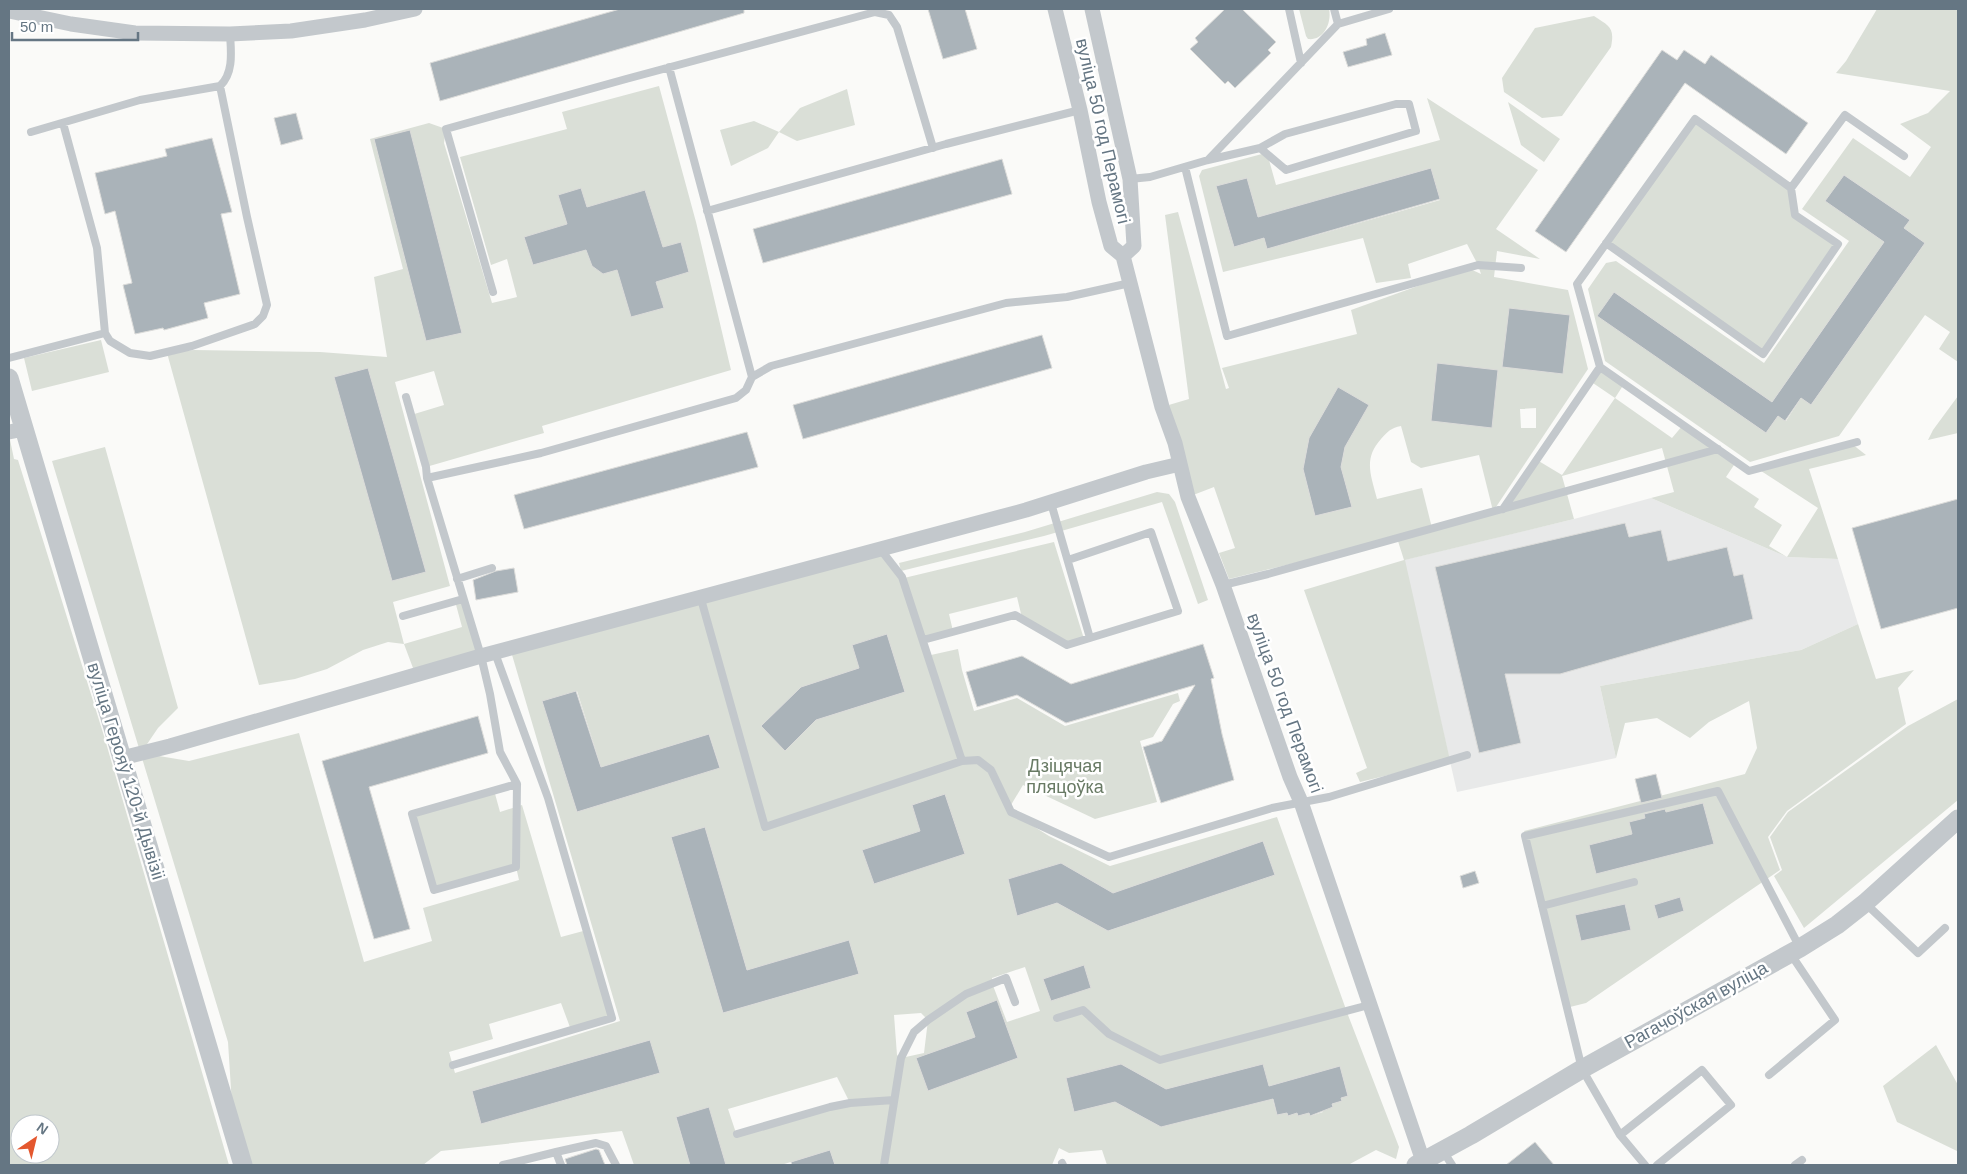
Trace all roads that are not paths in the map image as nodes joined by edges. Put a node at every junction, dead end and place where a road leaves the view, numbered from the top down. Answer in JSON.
{"nodes":[{"id":1,"x":415,"y":9,"type":"edge"},
{"id":2,"x":1055,"y":9,"type":"edge"},
{"id":3,"x":1092,"y":9,"type":"edge"},
{"id":4,"x":1288,"y":9,"type":"edge"},
{"id":5,"x":1334,"y":9,"type":"edge"},
{"id":6,"x":1389,"y":9,"type":"edge"},
{"id":7,"x":9,"y":11,"type":"edge"},
{"id":8,"x":1338,"y":24,"type":"junction"},
{"id":9,"x":230,"y":34,"type":"junction"},
{"id":10,"x":1301,"y":62,"type":"junction"},
{"id":11,"x":670,"y":67,"type":"junction"},
{"id":12,"x":220,"y":86,"type":"junction"},
{"id":13,"x":1080,"y":110,"type":"junction"},
{"id":14,"x":63,"y":123,"type":"junction"},
{"id":15,"x":31,"y":132,"type":"dead end"},
{"id":16,"x":933,"y":148,"type":"junction"},
{"id":17,"x":1260,"y":148,"type":"junction"},
{"id":18,"x":1904,"y":156,"type":"dead end"},
{"id":19,"x":1208,"y":160,"type":"junction"},
{"id":20,"x":1185,"y":167,"type":"junction"},
{"id":21,"x":1130,"y":179,"type":"junction"},
{"id":22,"x":1791,"y":188,"type":"junction"},
{"id":23,"x":708,"y":210,"type":"junction"},
{"id":24,"x":1606,"y":243,"type":"junction"},
{"id":25,"x":1123,"y":256,"type":"junction"},
{"id":26,"x":1521,"y":268,"type":"dead end"},
{"id":27,"x":1130,"y":282,"type":"junction"},
{"id":28,"x":494,"y":292,"type":"dead end"},
{"id":29,"x":105,"y":333,"type":"junction"},
{"id":30,"x":9,"y":358,"type":"edge"},
{"id":31,"x":1600,"y":367,"type":"junction"},
{"id":32,"x":752,"y":377,"type":"junction"},
{"id":33,"x":9,"y":378,"type":"edge"},
{"id":34,"x":406,"y":396,"type":"dead end"},
{"id":35,"x":16,"y":430,"type":"edge"},
{"id":36,"x":1857,"y":442,"type":"dead end"},
{"id":37,"x":1718,"y":449,"type":"junction"},
{"id":38,"x":1180,"y":464,"type":"junction"},
{"id":39,"x":427,"y":478,"type":"junction"},
{"id":40,"x":1051,"y":503,"type":"junction"},
{"id":41,"x":1503,"y":509,"type":"junction"},
{"id":42,"x":881,"y":550,"type":"junction"},
{"id":43,"x":1068,"y":560,"type":"junction"},
{"id":44,"x":492,"y":568,"type":"dead end"},
{"id":45,"x":458,"y":579,"type":"junction"},
{"id":46,"x":1223,"y":585,"type":"junction"},
{"id":47,"x":463,"y":599,"type":"junction"},
{"id":48,"x":701,"y":599,"type":"junction"},
{"id":49,"x":403,"y":616,"type":"dead end"},
{"id":50,"x":1090,"y":638,"type":"junction"},
{"id":51,"x":923,"y":640,"type":"junction"},
{"id":52,"x":488,"y":655,"type":"junction"},
{"id":53,"x":1468,"y":755,"type":"dead end"},
{"id":54,"x":122,"y":758,"type":"junction"},
{"id":55,"x":962,"y":761,"type":"junction"},
{"id":56,"x":517,"y":784,"type":"junction"},
{"id":57,"x":1301,"y":802,"type":"junction"},
{"id":58,"x":1958,"y":819,"type":"edge"},
{"id":59,"x":1634,"y":882,"type":"dead end"},
{"id":60,"x":1865,"y":903,"type":"junction"},
{"id":61,"x":1542,"y":906,"type":"junction"},
{"id":62,"x":1945,"y":928,"type":"dead end"},
{"id":63,"x":1795,"y":951,"type":"junction"},
{"id":64,"x":1015,"y":1002,"type":"dead end"},
{"id":65,"x":1369,"y":1004,"type":"junction"},
{"id":66,"x":1057,"y":1018,"type":"dead end"},
{"id":67,"x":453,"y":1065,"type":"dead end"},
{"id":68,"x":1582,"y":1069,"type":"junction"},
{"id":69,"x":1769,"y":1075,"type":"dead end"},
{"id":70,"x":894,"y":1100,"type":"junction"},
{"id":71,"x":736,"y":1134,"type":"dead end"},
{"id":72,"x":1620,"y":1135,"type":"junction"},
{"id":73,"x":556,"y":1152,"type":"junction"},
{"id":74,"x":1447,"y":1158,"type":"edge"},
{"id":75,"x":1802,"y":1160,"type":"dead end"},
{"id":76,"x":1420,"y":1163,"type":"edge"},
{"id":77,"x":243,"y":1165,"type":"edge"},
{"id":78,"x":502,"y":1165,"type":"edge"},
{"id":79,"x":561,"y":1165,"type":"edge"},
{"id":80,"x":616,"y":1165,"type":"edge"},
{"id":81,"x":884,"y":1165,"type":"edge"},
{"id":82,"x":1645,"y":1165,"type":"edge"},
{"id":83,"x":1657,"y":1165,"type":"edge"},
{"id":84,"x":1795,"y":1165,"type":"edge"}],
"edges":[{"from":1,"to":9,"type":"street"},
{"from":2,"to":13,"type":"street","name":"вуліца 50 год Перамогі"},
{"from":3,"to":21,"type":"street","name":"вуліца 50 год Перамогі"},
{"from":4,"to":10,"type":"lane"},
{"from":5,"to":8,"type":"lane"},
{"from":6,"to":8,"type":"lane"},
{"from":7,"to":9,"type":"street"},
{"from":8,"to":10,"type":"lane"},
{"from":9,"to":12,"type":"lane"},
{"from":10,"to":19,"type":"lane"},
{"from":11,"to":16,"type":"lane"},
{"from":11,"to":23,"type":"lane"},
{"from":11,"to":28,"type":"lane"},
{"from":12,"to":14,"type":"lane"},
{"from":12,"to":29,"type":"lane"},
{"from":13,"to":16,"type":"lane"},
{"from":13,"to":25,"type":"street","name":"вуліца 50 год Перамогі"},
{"from":14,"to":15,"type":"lane"},
{"from":14,"to":29,"type":"lane"},
{"from":16,"to":23,"type":"lane"},
{"from":17,"to":17,"type":"lane"},
{"from":17,"to":19,"type":"lane"},
{"from":18,"to":22,"type":"lane"},
{"from":19,"to":20,"type":"lane"},
{"from":20,"to":21,"type":"lane"},
{"from":20,"to":26,"type":"lane"},
{"from":21,"to":25,"type":"street","name":"вуліца 50 год Перамогі"},
{"from":22,"to":24,"type":"lane"},
{"from":22,"to":24,"type":"lane"},
{"from":23,"to":32,"type":"lane"},
{"from":24,"to":31,"type":"lane"},
{"from":25,"to":27,"type":"street","name":"вуліца 50 год Перамогі"},
{"from":27,"to":32,"type":"lane"},
{"from":27,"to":38,"type":"street","name":"вуліца 50 год Перамогі"},
{"from":29,"to":30,"type":"lane"},
{"from":31,"to":37,"type":"lane"},
{"from":31,"to":41,"type":"lane"},
{"from":32,"to":39,"type":"lane"},
{"from":33,"to":35,"type":"street","name":"вуліца Герояў 120-й Дывізіі"},
{"from":34,"to":39,"type":"lane"},
{"from":35,"to":54,"type":"street","name":"вуліца Герояў 120-й Дывізіі"},
{"from":36,"to":37,"type":"lane"},
{"from":37,"to":41,"type":"lane"},
{"from":38,"to":40,"type":"street"},
{"from":38,"to":46,"type":"street","name":"вуліца 50 год Перамогі"},
{"from":39,"to":45,"type":"lane"},
{"from":40,"to":42,"type":"street"},
{"from":40,"to":43,"type":"lane"},
{"from":41,"to":46,"type":"lane"},
{"from":42,"to":48,"type":"street"},
{"from":42,"to":51,"type":"lane"},
{"from":43,"to":50,"type":"lane"},
{"from":43,"to":50,"type":"lane"},
{"from":44,"to":45,"type":"lane"},
{"from":45,"to":47,"type":"lane"},
{"from":46,"to":57,"type":"street","name":"вуліца 50 год Перамогі"},
{"from":47,"to":49,"type":"lane"},
{"from":47,"to":52,"type":"lane"},
{"from":48,"to":52,"type":"street"},
{"from":48,"to":55,"type":"lane"},
{"from":50,"to":51,"type":"lane"},
{"from":51,"to":55,"type":"lane"},
{"from":52,"to":54,"type":"street"},
{"from":52,"to":56,"type":"lane"},
{"from":52,"to":67,"type":"lane"},
{"from":53,"to":57,"type":"lane"},
{"from":54,"to":77,"type":"street","name":"вуліца Герояў 120-й Дывізіі"},
{"from":55,"to":57,"type":"lane"},
{"from":56,"to":56,"type":"lane"},
{"from":57,"to":65,"type":"street","name":"вуліца 50 год Перамогі"},
{"from":58,"to":60,"type":"street","name":"Рагачоўская вуліца"},
{"from":59,"to":61,"type":"lane"},
{"from":60,"to":62,"type":"lane"},
{"from":60,"to":63,"type":"street","name":"Рагачоўская вуліца"},
{"from":61,"to":63,"type":"lane"},
{"from":61,"to":68,"type":"lane"},
{"from":63,"to":68,"type":"street","name":"Рагачоўская вуліца"},
{"from":63,"to":69,"type":"lane"},
{"from":64,"to":70,"type":"lane"},
{"from":65,"to":66,"type":"lane"},
{"from":65,"to":76,"type":"street","name":"вуліца 50 год Перамогі"},
{"from":68,"to":72,"type":"lane"},
{"from":68,"to":74,"type":"street","name":"Рагачоўская вуліца"},
{"from":70,"to":71,"type":"lane"},
{"from":70,"to":81,"type":"lane"},
{"from":72,"to":82,"type":"lane"},
{"from":72,"to":83,"type":"lane"},
{"from":73,"to":78,"type":"lane"},
{"from":73,"to":79,"type":"lane"},
{"from":73,"to":80,"type":"lane"},
{"from":74,"to":76,"type":"street","name":"Рагачоўская вуліца"},
{"from":75,"to":84,"type":"lane"}]}
